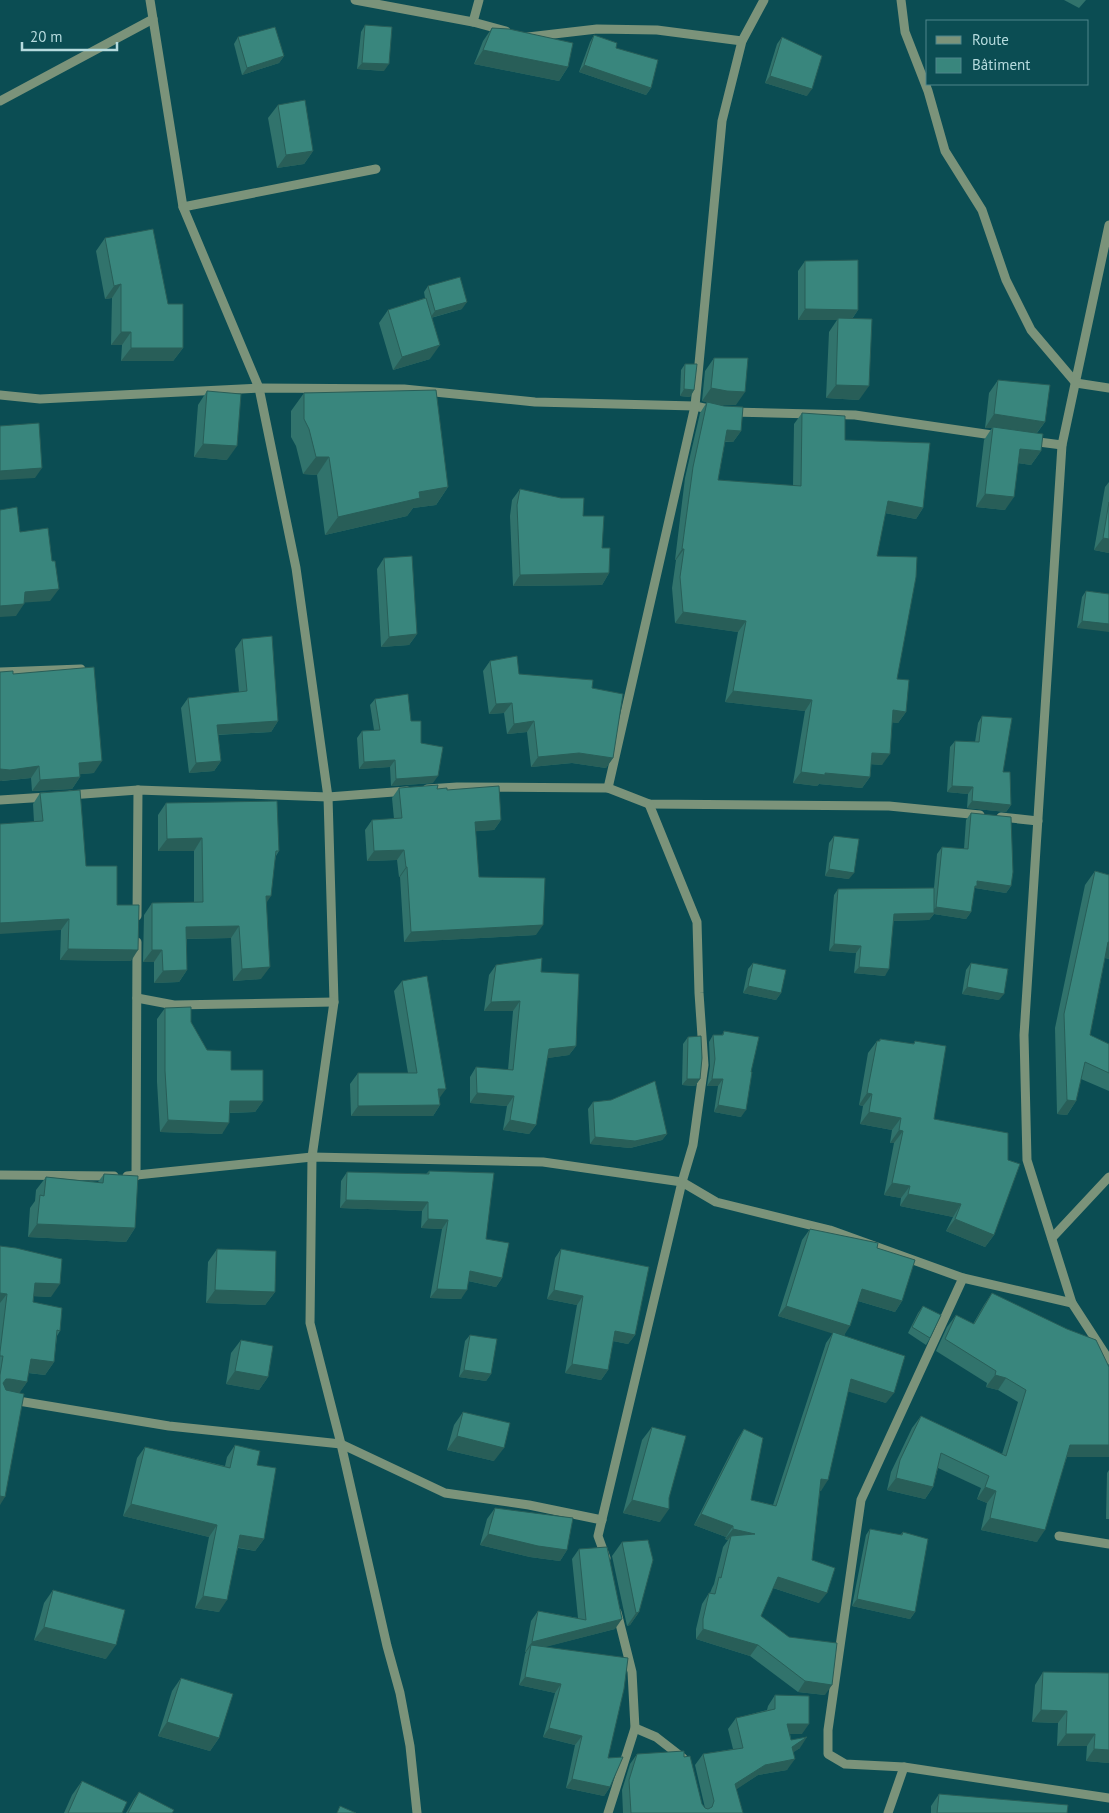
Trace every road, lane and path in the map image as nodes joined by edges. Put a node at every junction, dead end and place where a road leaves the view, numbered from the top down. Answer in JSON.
{"nodes":[{"id":1,"x":150,"y":0,"type":"edge"},
{"id":2,"x":355,"y":0,"type":"edge"},
{"id":3,"x":479,"y":0,"type":"edge"},
{"id":4,"x":764,"y":0,"type":"edge"},
{"id":5,"x":902,"y":0,"type":"edge"},
{"id":6,"x":153,"y":19,"type":"junction"},
{"id":7,"x":474,"y":22,"type":"junction"},
{"id":8,"x":742,"y":41,"type":"junction"},
{"id":9,"x":0,"y":101,"type":"edge"},
{"id":10,"x":376,"y":169,"type":"dead end"},
{"id":11,"x":183,"y":207,"type":"junction"},
{"id":12,"x":1109,"y":225,"type":"edge"},
{"id":13,"x":1076,"y":383,"type":"junction"},
{"id":14,"x":258,"y":388,"type":"junction"},
{"id":15,"x":1109,"y":388,"type":"edge"},
{"id":16,"x":0,"y":395,"type":"edge"},
{"id":17,"x":695,"y":406,"type":"junction"},
{"id":18,"x":1004,"y":436,"type":"edge"},
{"id":19,"x":1023,"y":439,"type":"edge"},
{"id":20,"x":1062,"y":445,"type":"junction"},
{"id":21,"x":81,"y":669,"type":"edge"},
{"id":22,"x":0,"y":672,"type":"edge"},
{"id":23,"x":608,"y":788,"type":"junction"},
{"id":24,"x":138,"y":790,"type":"junction"},
{"id":25,"x":328,"y":797,"type":"junction"},
{"id":26,"x":0,"y":800,"type":"edge"},
{"id":27,"x":649,"y":804,"type":"junction"},
{"id":28,"x":1038,"y":821,"type":"junction"},
{"id":29,"x":136,"y":998,"type":"junction"},
{"id":30,"x":334,"y":1002,"type":"junction"},
{"id":31,"x":312,"y":1157,"type":"junction"},
{"id":32,"x":0,"y":1175,"type":"edge"},
{"id":33,"x":136,"y":1176,"type":"junction"},
{"id":34,"x":1109,"y":1177,"type":"edge"},
{"id":35,"x":682,"y":1182,"type":"junction"},
{"id":36,"x":1052,"y":1238,"type":"junction"},
{"id":37,"x":963,"y":1278,"type":"junction"},
{"id":38,"x":1072,"y":1303,"type":"junction"},
{"id":39,"x":1109,"y":1360,"type":"edge"},
{"id":40,"x":0,"y":1398,"type":"edge"},
{"id":41,"x":341,"y":1444,"type":"junction"},
{"id":42,"x":602,"y":1520,"type":"junction"},
{"id":43,"x":1059,"y":1536,"type":"dead end"},
{"id":44,"x":1109,"y":1544,"type":"edge"},
{"id":45,"x":607,"y":1564,"type":"edge"},
{"id":46,"x":614,"y":1600,"type":"edge"},
{"id":47,"x":635,"y":1728,"type":"junction"},
{"id":48,"x":904,"y":1767,"type":"junction"},
{"id":49,"x":690,"y":1770,"type":"edge"},
{"id":50,"x":1109,"y":1798,"type":"edge"},
{"id":51,"x":417,"y":1813,"type":"edge"},
{"id":52,"x":608,"y":1813,"type":"edge"},
{"id":53,"x":888,"y":1813,"type":"edge"}],
"edges":[{"from":1,"to":6,"type":"street"},
{"from":2,"to":7,"type":"street"},
{"from":3,"to":7,"type":"street"},
{"from":4,"to":8,"type":"street"},
{"from":5,"to":13,"type":"street"},
{"from":6,"to":9,"type":"street"},
{"from":6,"to":11,"type":"street"},
{"from":7,"to":8,"type":"street"},
{"from":8,"to":17,"type":"street"},
{"from":10,"to":11,"type":"street"},
{"from":11,"to":14,"type":"street"},
{"from":12,"to":13,"type":"street"},
{"from":13,"to":15,"type":"street"},
{"from":13,"to":20,"type":"street"},
{"from":14,"to":16,"type":"street"},
{"from":14,"to":17,"type":"street"},
{"from":14,"to":25,"type":"street"},
{"from":17,"to":18,"type":"street"},
{"from":17,"to":23,"type":"street"},
{"from":19,"to":20,"type":"street"},
{"from":20,"to":28,"type":"street"},
{"from":21,"to":22,"type":"street"},
{"from":23,"to":25,"type":"street"},
{"from":23,"to":27,"type":"street"},
{"from":24,"to":25,"type":"street"},
{"from":24,"to":26,"type":"street"},
{"from":24,"to":29,"type":"street"},
{"from":25,"to":30,"type":"street"},
{"from":27,"to":28,"type":"street"},
{"from":27,"to":35,"type":"street"},
{"from":28,"to":36,"type":"street"},
{"from":29,"to":30,"type":"street"},
{"from":29,"to":33,"type":"street"},
{"from":30,"to":31,"type":"street"},
{"from":31,"to":33,"type":"street"},
{"from":31,"to":35,"type":"street"},
{"from":31,"to":41,"type":"street"},
{"from":32,"to":33,"type":"street"},
{"from":34,"to":36,"type":"street"},
{"from":35,"to":37,"type":"street"},
{"from":35,"to":42,"type":"street"},
{"from":36,"to":38,"type":"street"},
{"from":37,"to":38,"type":"street"},
{"from":37,"to":48,"type":"street"},
{"from":38,"to":39,"type":"street"},
{"from":40,"to":41,"type":"street"},
{"from":41,"to":42,"type":"street"},
{"from":41,"to":51,"type":"street"},
{"from":42,"to":45,"type":"street"},
{"from":43,"to":44,"type":"street"},
{"from":46,"to":47,"type":"street"},
{"from":47,"to":49,"type":"street"},
{"from":47,"to":52,"type":"street"},
{"from":48,"to":50,"type":"street"},
{"from":48,"to":53,"type":"street"}]}
